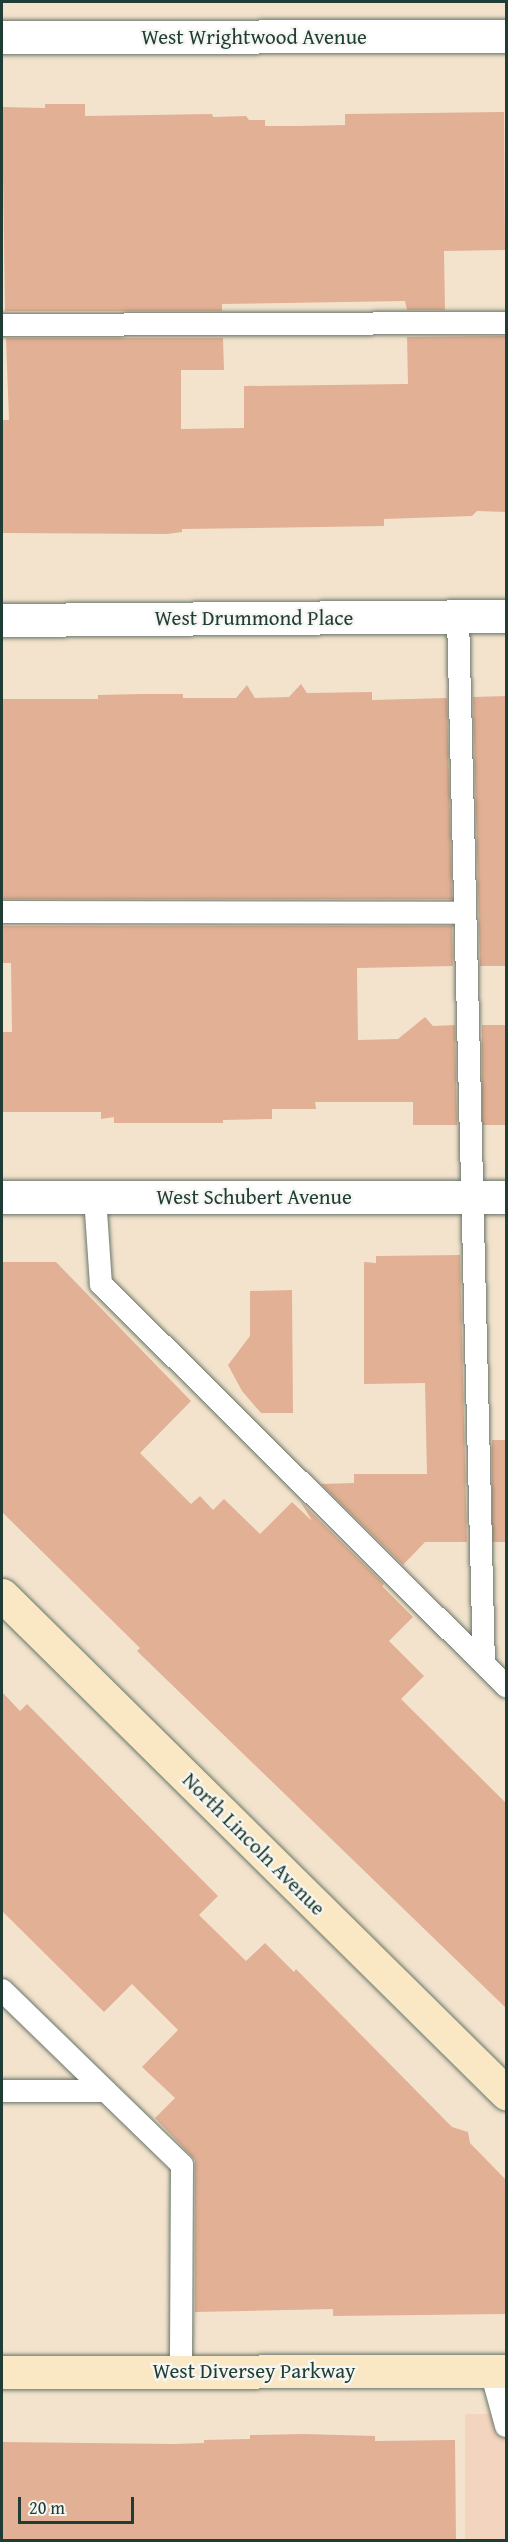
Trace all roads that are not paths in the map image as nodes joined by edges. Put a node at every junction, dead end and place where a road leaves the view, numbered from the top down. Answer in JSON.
{"nodes":[{"id":1,"x":507,"y":36,"type":"edge"},
{"id":2,"x":2,"y":38,"type":"edge"},
{"id":3,"x":507,"y":323,"type":"edge"},
{"id":4,"x":2,"y":325,"type":"edge"},
{"id":5,"x":458,"y":616,"type":"junction"},
{"id":6,"x":507,"y":616,"type":"edge"},
{"id":7,"x":2,"y":620,"type":"edge"},
{"id":8,"x":2,"y":912,"type":"edge"},
{"id":9,"x":465,"y":913,"type":"junction"},
{"id":10,"x":2,"y":1197,"type":"edge"},
{"id":11,"x":95,"y":1197,"type":"junction"},
{"id":12,"x":472,"y":1197,"type":"junction"},
{"id":13,"x":507,"y":1197,"type":"edge"},
{"id":14,"x":2,"y":1595,"type":"edge"},
{"id":15,"x":484,"y":1663,"type":"junction"},
{"id":16,"x":507,"y":1686,"type":"edge"},
{"id":17,"x":2,"y":1990,"type":"edge"},
{"id":18,"x":2,"y":2091,"type":"edge"},
{"id":19,"x":105,"y":2091,"type":"junction"},
{"id":20,"x":507,"y":2093,"type":"edge"},
{"id":21,"x":499,"y":2371,"type":"edge"},
{"id":22,"x":2,"y":2372,"type":"edge"},
{"id":23,"x":180,"y":2372,"type":"junction"},
{"id":24,"x":507,"y":2426,"type":"edge"}],
"edges":[{"from":1,"to":2,"type":"street","name":"West Wrightwood Avenue"},
{"from":3,"to":4,"type":"lane"},
{"from":5,"to":6,"type":"street","name":"West Drummond Place"},
{"from":5,"to":7,"type":"street","name":"West Drummond Place"},
{"from":5,"to":9,"type":"lane"},
{"from":8,"to":9,"type":"lane"},
{"from":9,"to":12,"type":"lane"},
{"from":10,"to":11,"type":"street","name":"West Schubert Avenue"},
{"from":11,"to":12,"type":"street","name":"West Schubert Avenue"},
{"from":11,"to":15,"type":"lane"},
{"from":12,"to":13,"type":"street","name":"West Schubert Avenue"},
{"from":12,"to":15,"type":"lane"},
{"from":14,"to":20,"type":"main road","name":"North Lincoln Avenue"},
{"from":15,"to":16,"type":"lane"},
{"from":17,"to":19,"type":"lane"},
{"from":18,"to":19,"type":"lane"},
{"from":19,"to":23,"type":"lane"},
{"from":21,"to":23,"type":"main road","name":"West Diversey Parkway"},
{"from":21,"to":24,"type":"lane"},
{"from":22,"to":23,"type":"main road","name":"West Diversey Parkway"}]}
